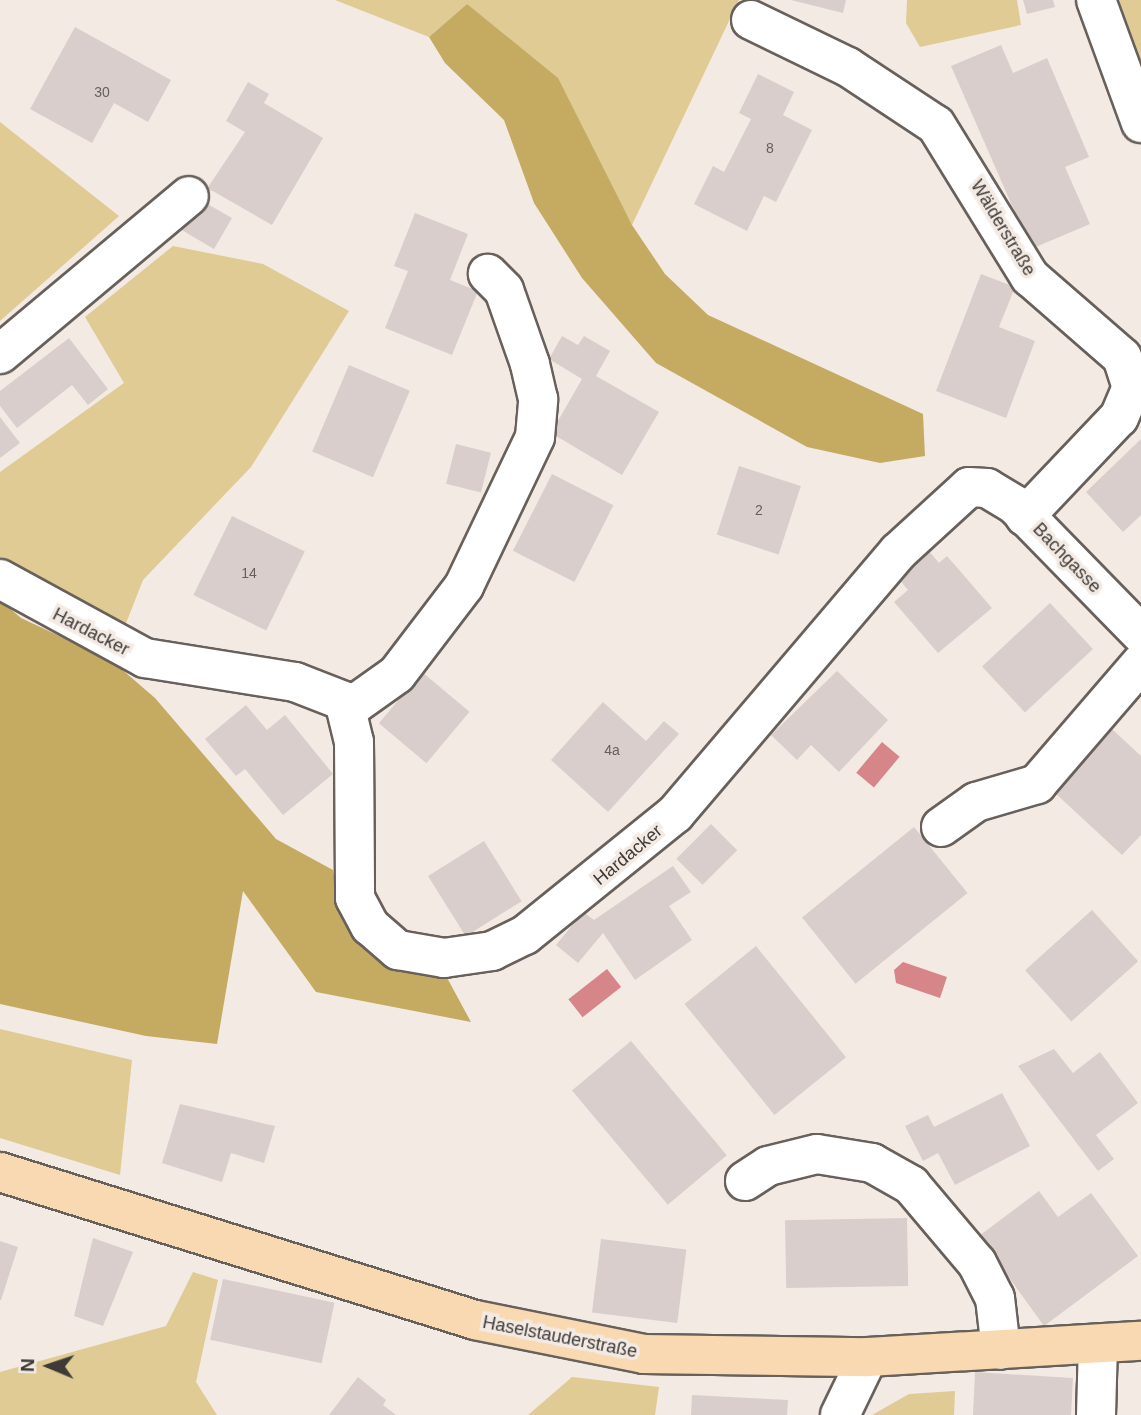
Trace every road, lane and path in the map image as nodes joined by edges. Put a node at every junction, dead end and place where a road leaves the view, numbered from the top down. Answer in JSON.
{"nodes":[{"id":1,"x":1096,"y":0,"type":"edge"},
{"id":2,"x":751,"y":20,"type":"dead end"},
{"id":3,"x":1141,"y":123,"type":"edge"},
{"id":4,"x":190,"y":196,"type":"dead end"},
{"id":5,"x":488,"y":274,"type":"dead end"},
{"id":6,"x":0,"y":354,"type":"edge"},
{"id":7,"x":986,"y":488,"type":"joint"},
{"id":8,"x":1025,"y":516,"type":"junction"},
{"id":9,"x":0,"y":579,"type":"edge"},
{"id":10,"x":1141,"y":634,"type":"edge"},
{"id":11,"x":1141,"y":663,"type":"edge"},
{"id":12,"x":348,"y":709,"type":"junction"},
{"id":13,"x":941,"y":827,"type":"dead end"},
{"id":14,"x":0,"y":1172,"type":"edge"},
{"id":15,"x":745,"y":1181,"type":"dead end"},
{"id":16,"x":1140,"y":1335,"type":"edge"},
{"id":17,"x":1098,"y":1344,"type":"junction"},
{"id":18,"x":1001,"y":1350,"type":"junction"},
{"id":19,"x":868,"y":1357,"type":"junction"},
{"id":20,"x":840,"y":1415,"type":"edge"},
{"id":21,"x":1096,"y":1415,"type":"edge"}],
"edges":[{"from":1,"to":3,"type":"street"},
{"from":2,"to":8,"type":"street","name":"Wälderstraße"},
{"from":4,"to":6,"type":"street"},
{"from":5,"to":12,"type":"street"},
{"from":7,"to":8,"type":"street","name":"Bachgasse"},
{"from":7,"to":12,"type":"street","name":"Hardacker"},
{"from":8,"to":10,"type":"street","name":"Bachgasse"},
{"from":9,"to":12,"type":"street","name":"Hardacker"},
{"from":11,"to":13,"type":"street"},
{"from":14,"to":19,"type":"main road","name":"Haselstauderstraße"},
{"from":15,"to":18,"type":"street"},
{"from":16,"to":17,"type":"main road","name":"Haselstauderstraße"},
{"from":17,"to":18,"type":"main road","name":"Haselstauderstraße"},
{"from":17,"to":21,"type":"street"},
{"from":18,"to":19,"type":"main road","name":"Haselstauderstraße"},
{"from":19,"to":20,"type":"street"}]}
